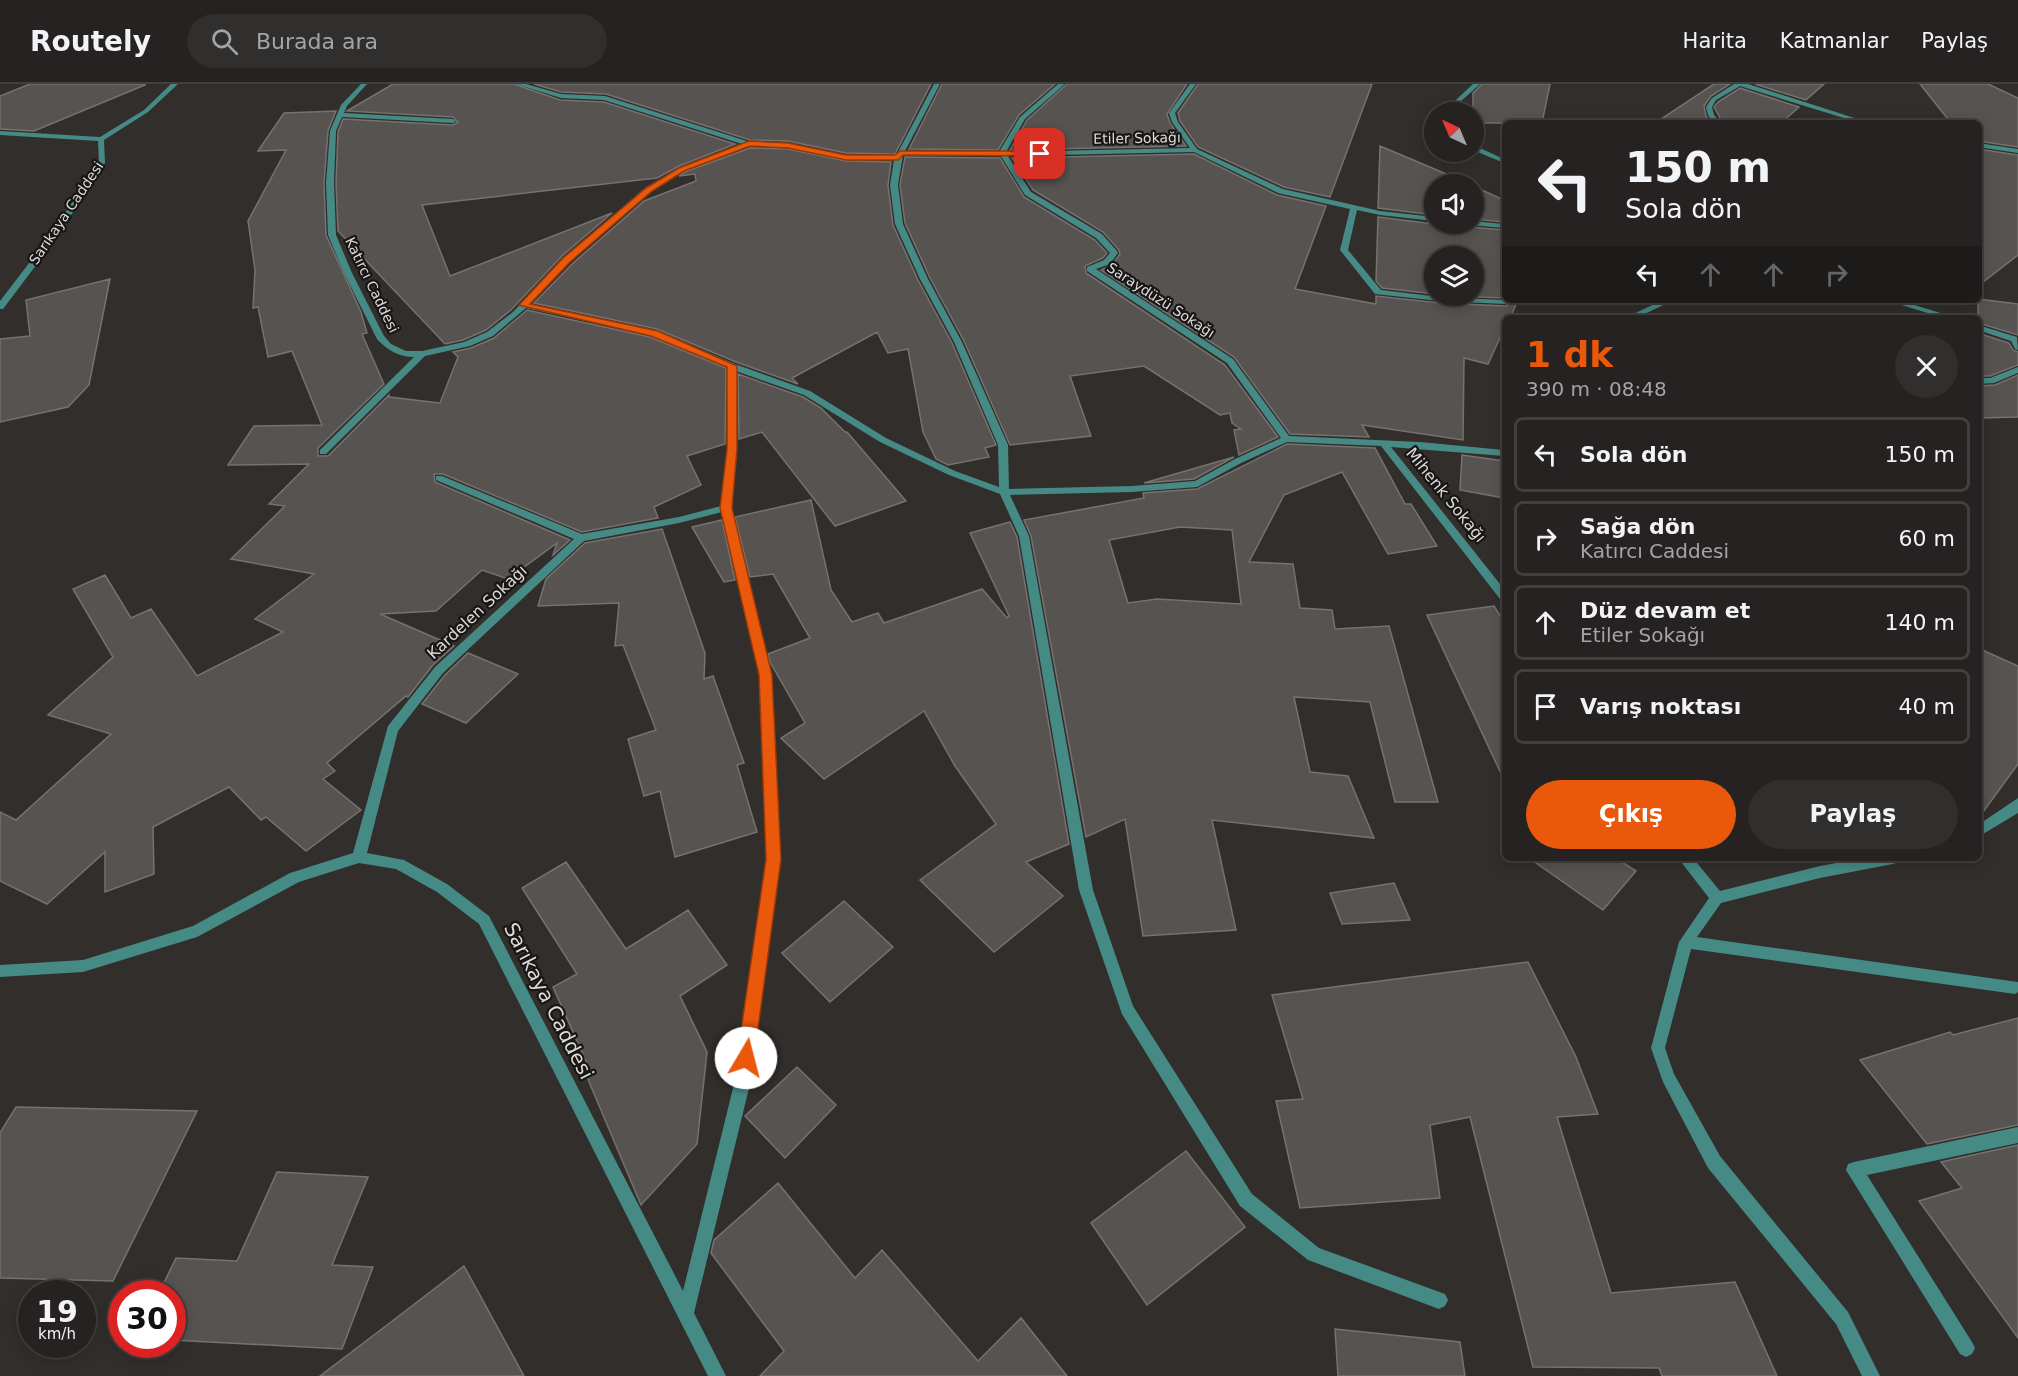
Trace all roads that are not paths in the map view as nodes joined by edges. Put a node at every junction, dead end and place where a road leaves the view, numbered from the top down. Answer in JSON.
{"nodes":[{"id":1,"x":175,"y":84,"type":"edge"},
{"id":2,"x":364,"y":84,"type":"edge"},
{"id":3,"x":519,"y":84,"type":"edge"},
{"id":4,"x":937,"y":84,"type":"edge"},
{"id":5,"x":1062,"y":84,"type":"edge"},
{"id":6,"x":1193,"y":84,"type":"edge"},
{"id":7,"x":1477,"y":84,"type":"edge"},
{"id":8,"x":1739,"y":84,"type":"edge"},
{"id":9,"x":1457,"y":102,"type":"edge"},
{"id":10,"x":340,"y":115,"type":"junction"},
{"id":11,"x":1715,"y":120,"type":"edge"},
{"id":12,"x":1857,"y":120,"type":"edge"},
{"id":13,"x":453,"y":121,"type":"dead end"},
{"id":14,"x":0,"y":133,"type":"edge"},
{"id":15,"x":101,"y":139,"type":"junction"},
{"id":16,"x":749,"y":144,"type":"junction"},
{"id":17,"x":1982,"y":146,"type":"edge"},
{"id":18,"x":1195,"y":150,"type":"junction"},
{"id":19,"x":2018,"y":151,"type":"edge"},
{"id":20,"x":1484,"y":152,"type":"edge"},
{"id":21,"x":1002,"y":153,"type":"junction"},
{"id":22,"x":899,"y":155,"type":"junction"},
{"id":23,"x":1502,"y":160,"type":"edge"},
{"id":24,"x":1354,"y":207,"type":"junction"},
{"id":25,"x":1424,"y":218,"type":"edge"},
{"id":26,"x":1484,"y":224,"type":"edge"},
{"id":27,"x":1502,"y":226,"type":"edge"},
{"id":28,"x":1502,"y":302,"type":"edge"},
{"id":29,"x":1663,"y":303,"type":"edge"},
{"id":30,"x":1900,"y":303,"type":"edge"},
{"id":31,"x":524,"y":305,"type":"junction"},
{"id":32,"x":0,"y":307,"type":"edge"},
{"id":33,"x":1636,"y":315,"type":"edge"},
{"id":34,"x":1942,"y":315,"type":"edge"},
{"id":35,"x":1982,"y":328,"type":"edge"},
{"id":36,"x":2018,"y":347,"type":"edge"},
{"id":37,"x":422,"y":354,"type":"junction"},
{"id":38,"x":732,"y":366,"type":"junction"},
{"id":39,"x":2018,"y":370,"type":"edge"},
{"id":40,"x":1982,"y":381,"type":"edge"},
{"id":41,"x":1286,"y":439,"type":"junction"},
{"id":42,"x":1383,"y":443,"type":"junction"},
{"id":43,"x":323,"y":452,"type":"dead end"},
{"id":44,"x":1502,"y":453,"type":"edge"},
{"id":45,"x":438,"y":478,"type":"dead end"},
{"id":46,"x":1004,"y":492,"type":"junction"},
{"id":47,"x":726,"y":508,"type":"junction"},
{"id":48,"x":581,"y":538,"type":"junction"},
{"id":49,"x":1502,"y":593,"type":"edge"},
{"id":50,"x":2018,"y":804,"type":"edge"},
{"id":51,"x":1982,"y":829,"type":"edge"},
{"id":52,"x":359,"y":856,"type":"junction"},
{"id":53,"x":1687,"y":861,"type":"edge"},
{"id":54,"x":1877,"y":861,"type":"edge"},
{"id":55,"x":1717,"y":898,"type":"junction"},
{"id":56,"x":1686,"y":942,"type":"junction"},
{"id":57,"x":0,"y":971,"type":"edge"},
{"id":58,"x":2015,"y":987,"type":"dead end"},
{"id":59,"x":2018,"y":1135,"type":"edge"},
{"id":60,"x":1439,"y":1300,"type":"dead end"},
{"id":61,"x":685,"y":1316,"type":"junction"},
{"id":62,"x":1966,"y":1348,"type":"dead end"},
{"id":63,"x":717,"y":1376,"type":"edge"},
{"id":64,"x":1871,"y":1376,"type":"edge"}],
"edges":[{"from":1,"to":15,"type":"street"},
{"from":2,"to":10,"type":"street","name":"Katırcı Caddesi"},
{"from":3,"to":16,"type":"street"},
{"from":4,"to":22,"type":"street"},
{"from":5,"to":21,"type":"street"},
{"from":6,"to":18,"type":"street","name":"Etiler Sokağı"},
{"from":7,"to":9,"type":"street"},
{"from":8,"to":11,"type":"street"},
{"from":8,"to":12,"type":"street"},
{"from":10,"to":13,"type":"street"},
{"from":10,"to":37,"type":"street","name":"Katırcı Caddesi"},
{"from":14,"to":15,"type":"street","name":"Sarıkaya Caddesi"},
{"from":15,"to":32,"type":"street","name":"Sarıkaya Caddesi"},
{"from":16,"to":22,"type":"street","name":"Katırcı Caddesi"},
{"from":16,"to":31,"type":"street","name":"Katırcı Caddesi"},
{"from":17,"to":19,"type":"street"},
{"from":18,"to":21,"type":"street","name":"Etiler Sokağı"},
{"from":18,"to":24,"type":"street","name":"Etiler Sokağı"},
{"from":20,"to":23,"type":"street"},
{"from":21,"to":22,"type":"street","name":"Etiler Sokağı"},
{"from":21,"to":41,"type":"street","name":"Saraydüzü Sokağı"},
{"from":22,"to":46,"type":"street"},
{"from":24,"to":25,"type":"street","name":"Etiler Sokağı"},
{"from":24,"to":28,"type":"street"},
{"from":26,"to":27,"type":"street"},
{"from":29,"to":33,"type":"street"},
{"from":30,"to":34,"type":"street"},
{"from":31,"to":37,"type":"street","name":"Katırcı Caddesi"},
{"from":31,"to":38,"type":"street"},
{"from":35,"to":36,"type":"street"},
{"from":37,"to":43,"type":"street"},
{"from":38,"to":46,"type":"street"},
{"from":38,"to":47,"type":"street"},
{"from":39,"to":40,"type":"street"},
{"from":41,"to":42,"type":"street"},
{"from":41,"to":46,"type":"street"},
{"from":42,"to":44,"type":"street"},
{"from":42,"to":49,"type":"street","name":"Mihenk Sokağı"},
{"from":45,"to":48,"type":"street"},
{"from":46,"to":60,"type":"street"},
{"from":47,"to":48,"type":"street"},
{"from":47,"to":61,"type":"street"},
{"from":48,"to":52,"type":"street","name":"Kardelen Sokağı"},
{"from":50,"to":51,"type":"street"},
{"from":52,"to":57,"type":"street","name":"Sarıkaya Caddesi"},
{"from":52,"to":61,"type":"street","name":"Sarıkaya Caddesi"},
{"from":53,"to":55,"type":"street"},
{"from":54,"to":55,"type":"street"},
{"from":55,"to":56,"type":"street"},
{"from":56,"to":58,"type":"street"},
{"from":56,"to":64,"type":"street"},
{"from":59,"to":62,"type":"street"},
{"from":61,"to":63,"type":"street","name":"Sarıkaya Caddesi"}]}
